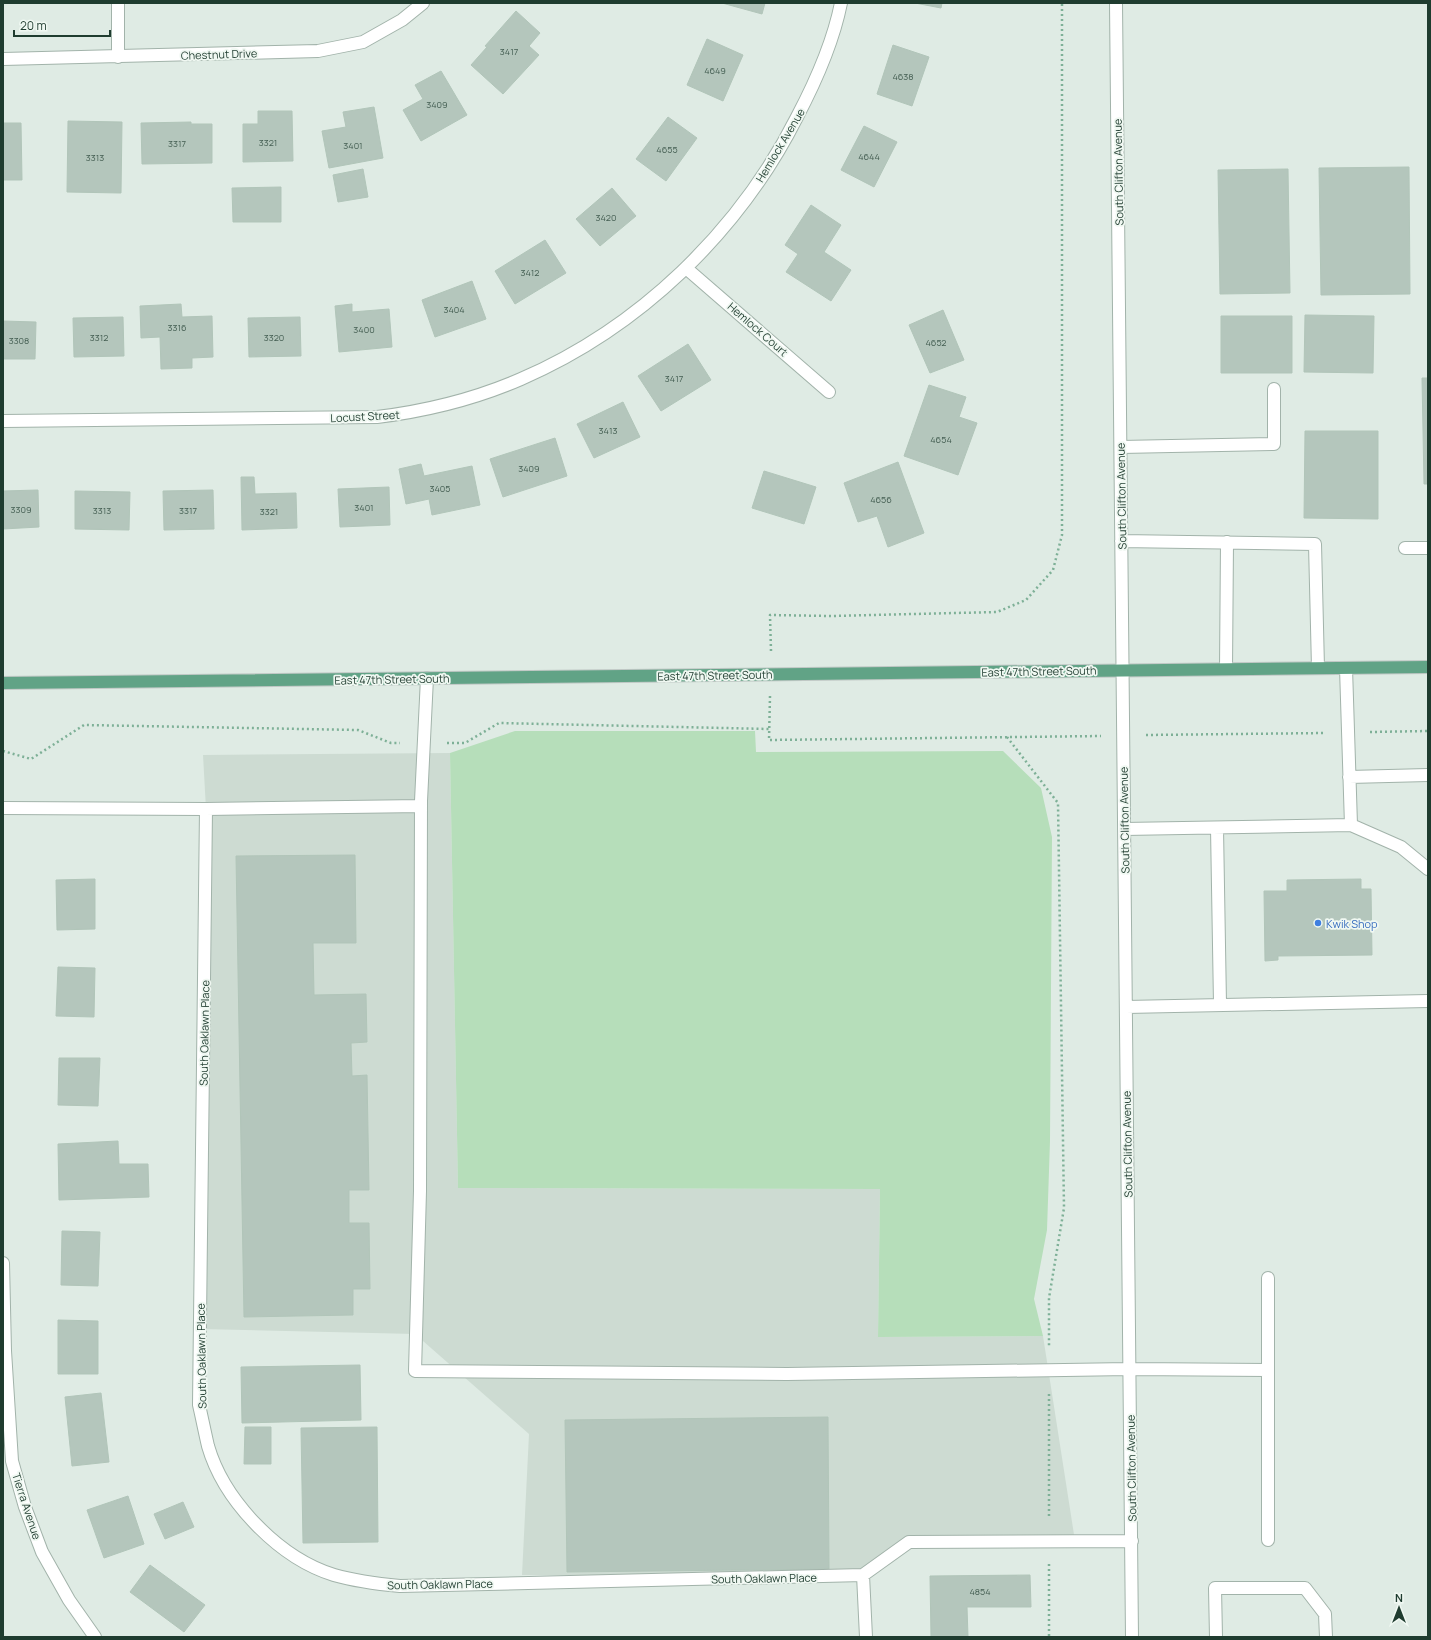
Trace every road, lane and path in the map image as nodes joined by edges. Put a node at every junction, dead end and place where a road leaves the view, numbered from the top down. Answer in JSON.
{"nodes":[{"id":1,"x":118,"y":3,"type":"edge"},
{"id":2,"x":423,"y":3,"type":"edge"},
{"id":3,"x":841,"y":3,"type":"edge"},
{"id":4,"x":1062,"y":3,"type":"edge"},
{"id":5,"x":1116,"y":3,"type":"edge"},
{"id":6,"x":118,"y":57,"type":"junction"},
{"id":7,"x":3,"y":59,"type":"edge"},
{"id":8,"x":686,"y":268,"type":"junction"},
{"id":9,"x":1274,"y":389,"type":"dead end"},
{"id":10,"x":829,"y":392,"type":"dead end"},
{"id":11,"x":3,"y":421,"type":"edge"},
{"id":12,"x":1120,"y":447,"type":"junction"},
{"id":13,"x":1121,"y":541,"type":"junction"},
{"id":14,"x":1227,"y":542,"type":"junction"},
{"id":15,"x":1405,"y":548,"type":"dead end"},
{"id":16,"x":1428,"y":548,"type":"edge"},
{"id":17,"x":1428,"y":667,"type":"edge"},
{"id":18,"x":1318,"y":668,"type":"junction"},
{"id":19,"x":1346,"y":668,"type":"junction"},
{"id":20,"x":1226,"y":669,"type":"junction"},
{"id":21,"x":1123,"y":670,"type":"junction"},
{"id":22,"x":771,"y":674,"type":"junction"},
{"id":23,"x":427,"y":678,"type":"junction"},
{"id":24,"x":3,"y":683,"type":"edge"},
{"id":25,"x":770,"y":729,"type":"junction"},
{"id":26,"x":1428,"y":731,"type":"edge"},
{"id":27,"x":1347,"y":732,"type":"junction"},
{"id":28,"x":1123,"y":736,"type":"junction"},
{"id":29,"x":1007,"y":737,"type":"junction"},
{"id":30,"x":424,"y":743,"type":"junction"},
{"id":31,"x":3,"y":751,"type":"edge"},
{"id":32,"x":1428,"y":775,"type":"edge"},
{"id":33,"x":1349,"y":777,"type":"junction"},
{"id":34,"x":421,"y":806,"type":"junction"},
{"id":35,"x":3,"y":808,"type":"edge"},
{"id":36,"x":206,"y":809,"type":"junction"},
{"id":37,"x":1351,"y":825,"type":"junction"},
{"id":38,"x":1217,"y":828,"type":"junction"},
{"id":39,"x":1124,"y":829,"type":"junction"},
{"id":40,"x":1428,"y":869,"type":"edge"},
{"id":41,"x":1428,"y":1001,"type":"edge"},
{"id":42,"x":1220,"y":1004,"type":"junction"},
{"id":43,"x":1126,"y":1007,"type":"junction"},
{"id":44,"x":3,"y":1263,"type":"edge"},
{"id":45,"x":1268,"y":1278,"type":"dead end"},
{"id":46,"x":1129,"y":1369,"type":"junction"},
{"id":47,"x":1049,"y":1370,"type":"junction"},
{"id":48,"x":1268,"y":1370,"type":"junction"},
{"id":49,"x":1268,"y":1540,"type":"dead end"},
{"id":50,"x":1049,"y":1541,"type":"junction"},
{"id":51,"x":1132,"y":1541,"type":"junction"},
{"id":52,"x":863,"y":1575,"type":"junction"},
{"id":53,"x":95,"y":1637,"type":"edge"},
{"id":54,"x":866,"y":1637,"type":"edge"},
{"id":55,"x":1049,"y":1637,"type":"edge"},
{"id":56,"x":1132,"y":1637,"type":"edge"},
{"id":57,"x":1216,"y":1637,"type":"edge"},
{"id":58,"x":1326,"y":1637,"type":"edge"}],
"edges":[{"from":1,"to":6,"type":"street"},
{"from":2,"to":6,"type":"street","name":"Chestnut Drive"},
{"from":3,"to":8,"type":"street","name":"Hemlock Avenue"},
{"from":4,"to":22,"type":"path"},
{"from":5,"to":12,"type":"street","name":"South Clifton Avenue"},
{"from":6,"to":7,"type":"street","name":"Chestnut Drive"},
{"from":8,"to":10,"type":"street","name":"Hemlock Court"},
{"from":8,"to":11,"type":"street","name":"Locust Street"},
{"from":9,"to":12,"type":"street"},
{"from":12,"to":13,"type":"street","name":"South Clifton Avenue"},
{"from":13,"to":14,"type":"street"},
{"from":13,"to":21,"type":"street","name":"South Clifton Avenue"},
{"from":14,"to":18,"type":"street"},
{"from":14,"to":20,"type":"street"},
{"from":15,"to":16,"type":"street"},
{"from":17,"to":19,"type":"main road","name":"East 47th Street South"},
{"from":18,"to":19,"type":"main road","name":"East 47th Street South"},
{"from":18,"to":20,"type":"main road","name":"East 47th Street South"},
{"from":19,"to":27,"type":"street"},
{"from":20,"to":21,"type":"main road","name":"East 47th Street South"},
{"from":21,"to":22,"type":"main road","name":"East 47th Street South"},
{"from":21,"to":28,"type":"street","name":"South Clifton Avenue"},
{"from":22,"to":23,"type":"main road","name":"East 47th Street South"},
{"from":22,"to":25,"type":"path"},
{"from":23,"to":24,"type":"main road","name":"East 47th Street South"},
{"from":23,"to":30,"type":"street"},
{"from":25,"to":29,"type":"path"},
{"from":25,"to":30,"type":"path"},
{"from":26,"to":27,"type":"path"},
{"from":27,"to":28,"type":"path"},
{"from":27,"to":33,"type":"street"},
{"from":28,"to":29,"type":"path"},
{"from":28,"to":39,"type":"street","name":"South Clifton Avenue"},
{"from":29,"to":47,"type":"path"},
{"from":30,"to":31,"type":"path"},
{"from":30,"to":34,"type":"street"},
{"from":32,"to":33,"type":"street"},
{"from":33,"to":37,"type":"street"},
{"from":34,"to":36,"type":"street"},
{"from":34,"to":47,"type":"street"},
{"from":35,"to":36,"type":"street"},
{"from":36,"to":52,"type":"street","name":"South Oaklawn Place"},
{"from":37,"to":38,"type":"street"},
{"from":37,"to":40,"type":"street"},
{"from":38,"to":39,"type":"street"},
{"from":38,"to":42,"type":"street"},
{"from":39,"to":43,"type":"street","name":"South Clifton Avenue"},
{"from":41,"to":42,"type":"street"},
{"from":42,"to":43,"type":"street"},
{"from":43,"to":46,"type":"street","name":"South Clifton Avenue"},
{"from":44,"to":53,"type":"street","name":"Tierra Avenue"},
{"from":45,"to":48,"type":"street"},
{"from":46,"to":47,"type":"street"},
{"from":46,"to":48,"type":"street"},
{"from":46,"to":51,"type":"street","name":"South Clifton Avenue"},
{"from":47,"to":50,"type":"path"},
{"from":48,"to":49,"type":"street"},
{"from":50,"to":51,"type":"street"},
{"from":50,"to":52,"type":"street"},
{"from":50,"to":55,"type":"path"},
{"from":51,"to":56,"type":"street","name":"South Clifton Avenue"},
{"from":52,"to":54,"type":"street"},
{"from":57,"to":58,"type":"street"}]}
